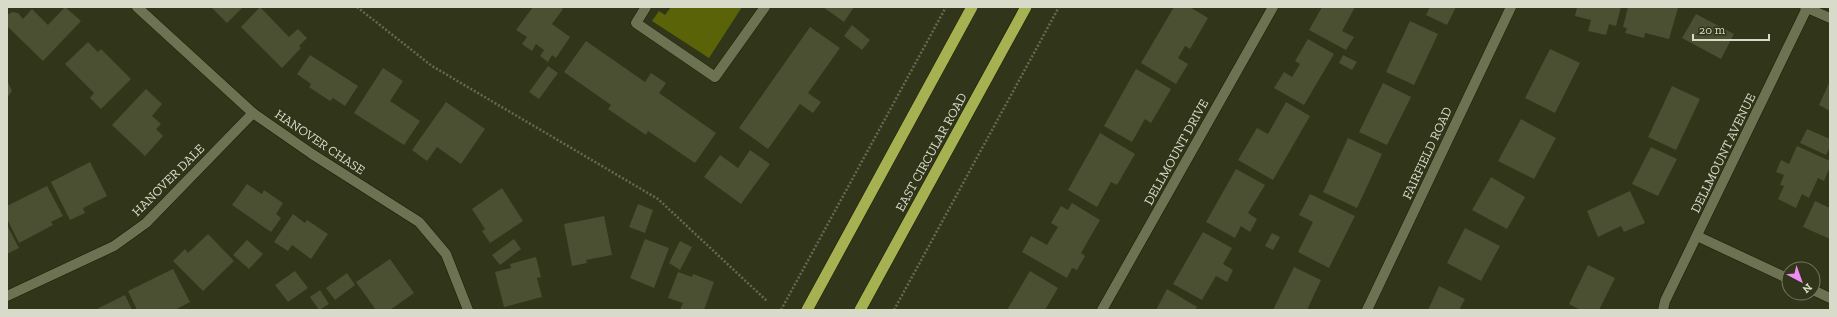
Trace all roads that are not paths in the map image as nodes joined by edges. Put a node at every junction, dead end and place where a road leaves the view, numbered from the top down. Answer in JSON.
{"nodes":[{"id":1,"x":137,"y":7,"type":"edge"},
{"id":2,"x":646,"y":7,"type":"edge"},
{"id":3,"x":765,"y":7,"type":"edge"},
{"id":4,"x":972,"y":7,"type":"edge"},
{"id":5,"x":1026,"y":7,"type":"edge"},
{"id":6,"x":1273,"y":7,"type":"edge"},
{"id":7,"x":1511,"y":7,"type":"edge"},
{"id":8,"x":1806,"y":7,"type":"edge"},
{"id":9,"x":1830,"y":18,"type":"edge"},
{"id":10,"x":253,"y":113,"type":"junction"},
{"id":11,"x":1697,"y":236,"type":"junction"},
{"id":12,"x":1781,"y":275,"type":"edge"},
{"id":13,"x":7,"y":296,"type":"edge"},
{"id":14,"x":468,"y":310,"type":"edge"},
{"id":15,"x":807,"y":310,"type":"edge"},
{"id":16,"x":860,"y":310,"type":"edge"},
{"id":17,"x":1102,"y":310,"type":"edge"},
{"id":18,"x":1367,"y":310,"type":"edge"},
{"id":19,"x":1663,"y":310,"type":"edge"}],
"edges":[{"from":1,"to":10,"type":"street","name":"HANOVER CHASE"},
{"from":2,"to":3,"type":"street"},
{"from":4,"to":15,"type":"highway"},
{"from":5,"to":16,"type":"highway","name":"EAST CIRCULAR ROAD"},
{"from":6,"to":17,"type":"street","name":"DELLMOUNT DRIVE"},
{"from":7,"to":18,"type":"street","name":"FAIRFIELD ROAD"},
{"from":8,"to":9,"type":"street"},
{"from":8,"to":11,"type":"street","name":"DELLMOUNT AVENUE"},
{"from":10,"to":13,"type":"street","name":"HANOVER DALE"},
{"from":10,"to":14,"type":"street","name":"HANOVER CHASE"},
{"from":11,"to":12,"type":"street"},
{"from":11,"to":19,"type":"street","name":"DELLMOUNT AVENUE"}]}
